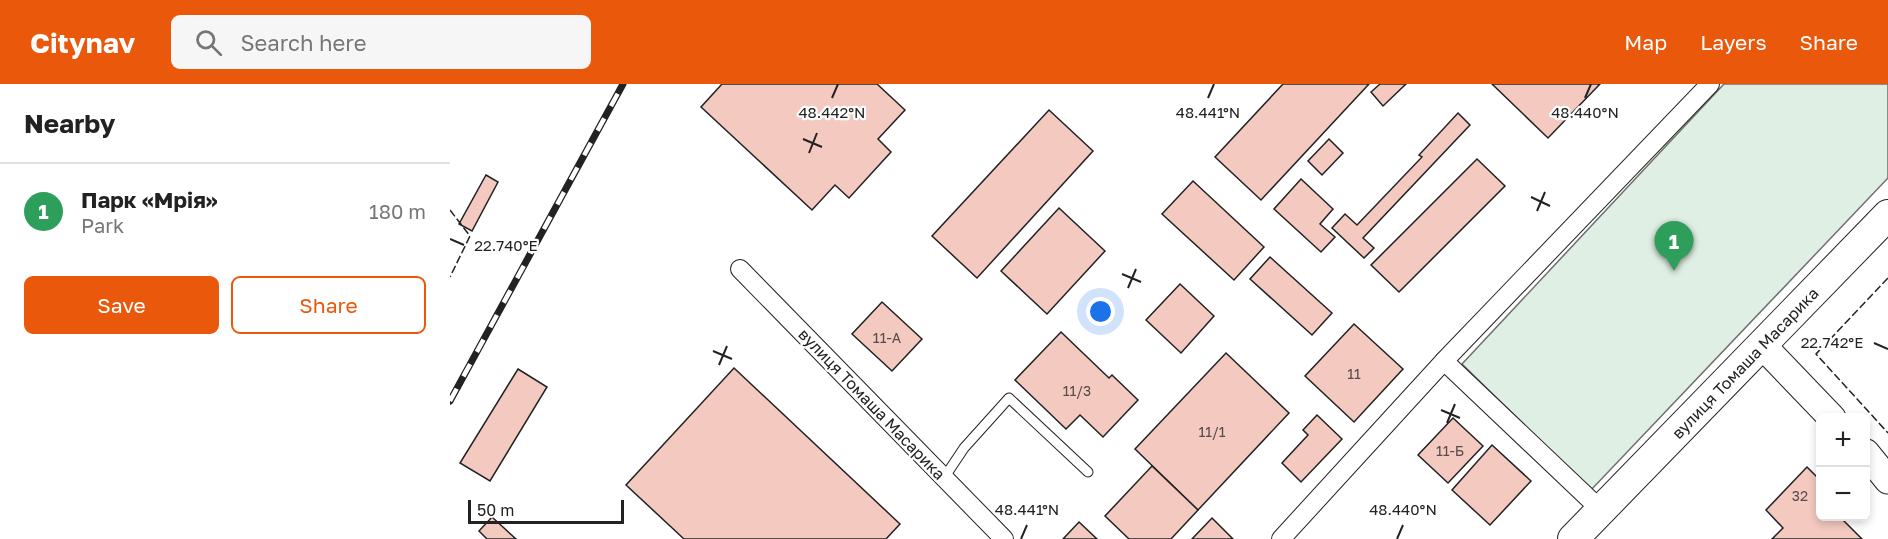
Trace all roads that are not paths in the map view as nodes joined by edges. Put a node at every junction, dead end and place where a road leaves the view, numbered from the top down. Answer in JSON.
{"nodes":[{"id":1,"x":1710,"y":84,"type":"edge"},
{"id":2,"x":1888,"y":215,"type":"edge"},
{"id":3,"x":741,"y":269,"type":"dead end"},
{"id":4,"x":1762,"y":345,"type":"junction"},
{"id":5,"x":1444,"y":361,"type":"junction"},
{"id":6,"x":1828,"y":413,"type":"edge"},
{"id":7,"x":1870,"y":458,"type":"edge"},
{"id":8,"x":1088,"y":472,"type":"dead end"},
{"id":9,"x":944,"y":478,"type":"junction"},
{"id":10,"x":1888,"y":480,"type":"edge"},
{"id":11,"x":1602,"y":511,"type":"junction"},
{"id":12,"x":1004,"y":539,"type":"edge"},
{"id":13,"x":1281,"y":539,"type":"edge"},
{"id":14,"x":1573,"y":539,"type":"edge"}],
"edges":[{"from":1,"to":5,"type":"street"},
{"from":2,"to":4,"type":"main road","name":"вулиця Томаша Масарика"},
{"from":3,"to":9,"type":"street","name":"вулиця Томаша Масарика"},
{"from":4,"to":6,"type":"street"},
{"from":4,"to":11,"type":"main road","name":"вулиця Томаша Масарика"},
{"from":5,"to":11,"type":"street"},
{"from":5,"to":13,"type":"street"},
{"from":7,"to":10,"type":"street"},
{"from":8,"to":9,"type":"lane"},
{"from":9,"to":12,"type":"street","name":"вулиця Томаша Масарика"},
{"from":11,"to":14,"type":"main road","name":"вулиця Томаша Масарика"}]}
